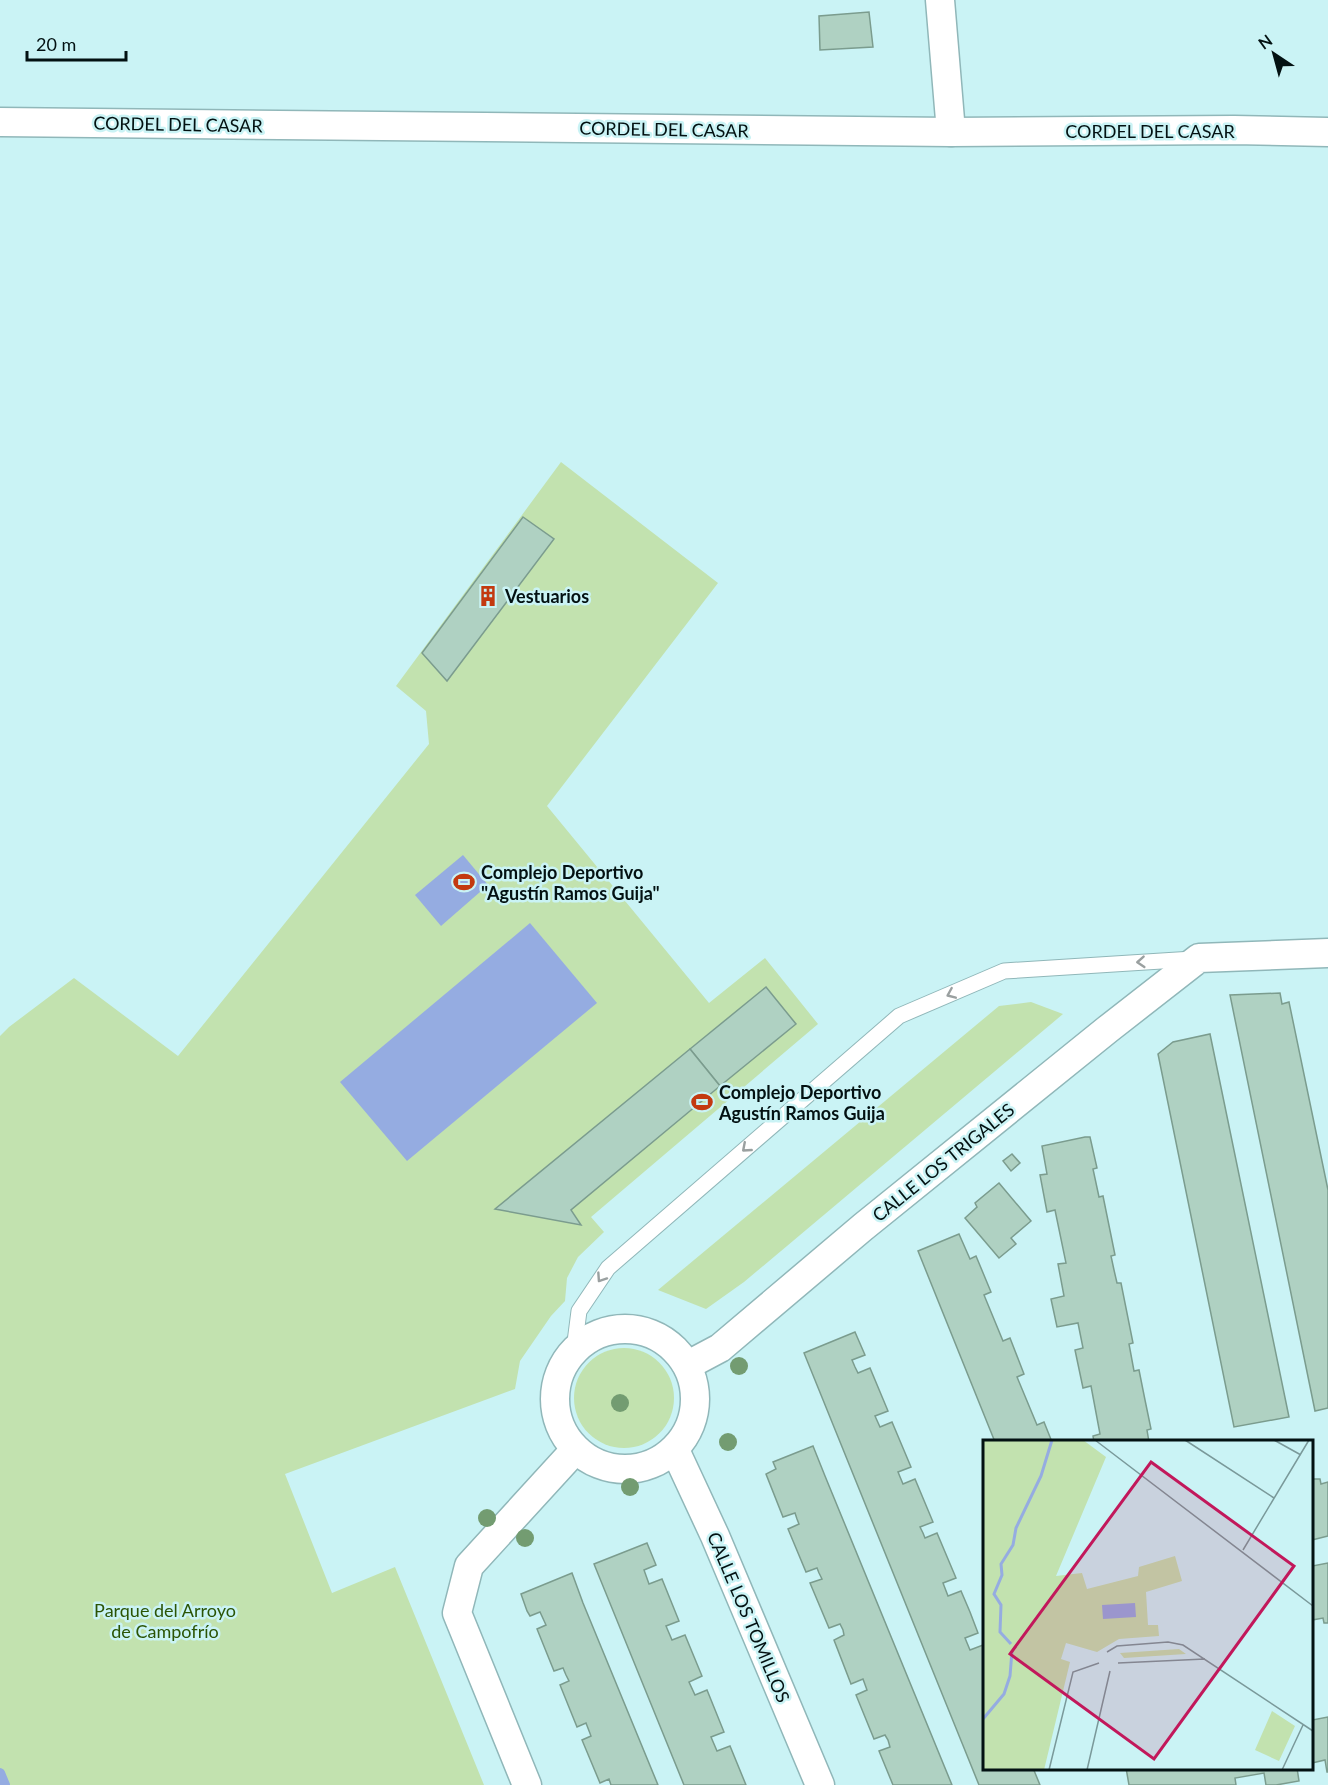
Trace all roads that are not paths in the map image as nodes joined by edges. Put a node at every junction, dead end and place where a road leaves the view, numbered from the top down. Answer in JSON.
{"nodes":[{"id":1,"x":940,"y":0,"type":"edge"},
{"id":2,"x":0,"y":122,"type":"edge"},
{"id":3,"x":951,"y":132,"type":"junction"},
{"id":4,"x":1328,"y":132,"type":"edge"},
{"id":5,"x":1328,"y":953,"type":"edge"},
{"id":6,"x":1199,"y":958,"type":"junction"},
{"id":7,"x":574,"y":1350,"type":"junction"},
{"id":8,"x":688,"y":1365,"type":"junction"},
{"id":9,"x":575,"y":1449,"type":"junction"},
{"id":10,"x":675,"y":1450,"type":"junction"},
{"id":11,"x":527,"y":1785,"type":"edge"},
{"id":12,"x":820,"y":1785,"type":"edge"}],
"edges":[{"from":1,"to":3,"type":"street"},
{"from":2,"to":3,"type":"street","name":"CORDEL DEL CASAR"},
{"from":3,"to":4,"type":"street","name":"CORDEL DEL CASAR"},
{"from":5,"to":6,"type":"street"},
{"from":6,"to":7,"type":"lane","one_way":true},
{"from":6,"to":8,"type":"street","name":"CALLE LOS TRIGALES"},
{"from":7,"to":8,"type":"street"},
{"from":7,"to":9,"type":"street"},
{"from":8,"to":10,"type":"street"},
{"from":9,"to":10,"type":"street"},
{"from":9,"to":11,"type":"street"},
{"from":10,"to":12,"type":"street","name":"CALLE LOS TOMILLOS"}]}
